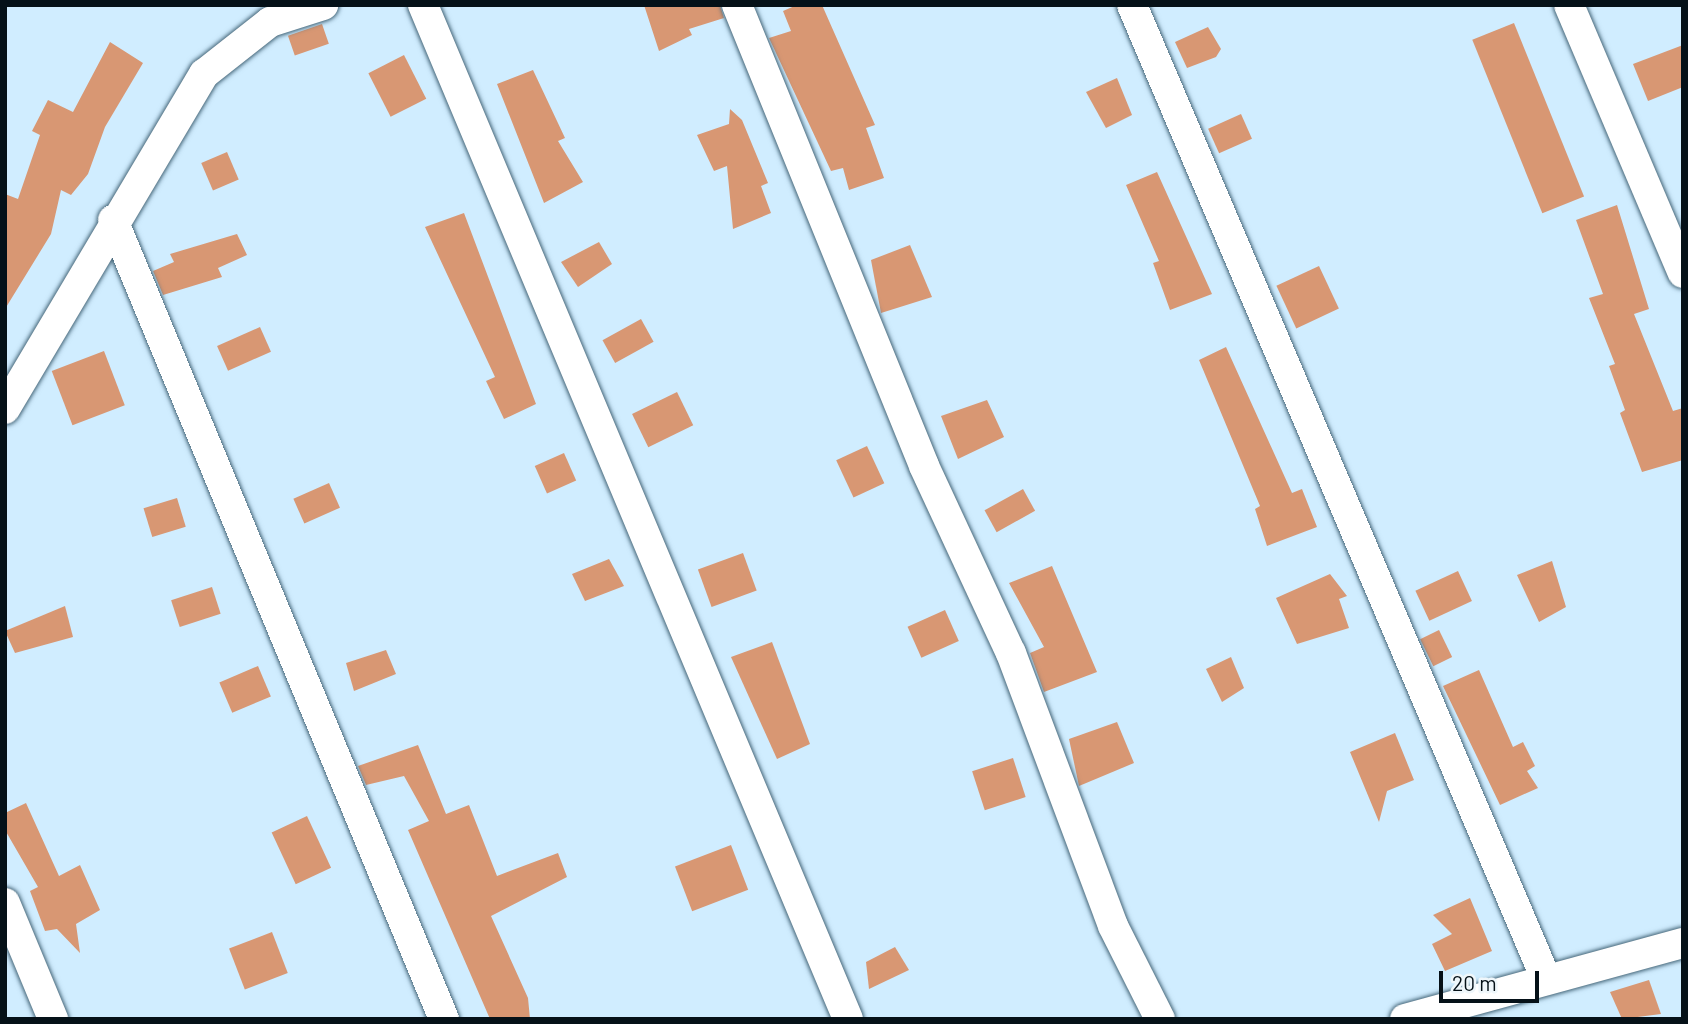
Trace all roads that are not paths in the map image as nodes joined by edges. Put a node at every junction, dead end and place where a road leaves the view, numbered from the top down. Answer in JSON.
{"nodes":[{"id":1,"x":323,"y":5,"type":"edge"},
{"id":2,"x":423,"y":5,"type":"edge"},
{"id":3,"x":737,"y":5,"type":"edge"},
{"id":4,"x":1132,"y":5,"type":"edge"},
{"id":5,"x":1569,"y":5,"type":"edge"},
{"id":6,"x":113,"y":220,"type":"junction"},
{"id":7,"x":1683,"y":273,"type":"edge"},
{"id":8,"x":5,"y":409,"type":"edge"},
{"id":9,"x":5,"y":903,"type":"edge"},
{"id":10,"x":1683,"y":943,"type":"edge"},
{"id":11,"x":1546,"y":979,"type":"junction"},
{"id":12,"x":54,"y":1019,"type":"edge"},
{"id":13,"x":444,"y":1019,"type":"edge"},
{"id":14,"x":848,"y":1019,"type":"edge"},
{"id":15,"x":1160,"y":1019,"type":"edge"},
{"id":16,"x":1405,"y":1019,"type":"edge"}],
"edges":[{"from":1,"to":6,"type":"street"},
{"from":2,"to":14,"type":"street"},
{"from":3,"to":15,"type":"street"},
{"from":4,"to":11,"type":"street"},
{"from":5,"to":7,"type":"street"},
{"from":6,"to":8,"type":"street"},
{"from":6,"to":13,"type":"street"},
{"from":9,"to":12,"type":"street"},
{"from":10,"to":11,"type":"street"},
{"from":11,"to":16,"type":"street"}]}
